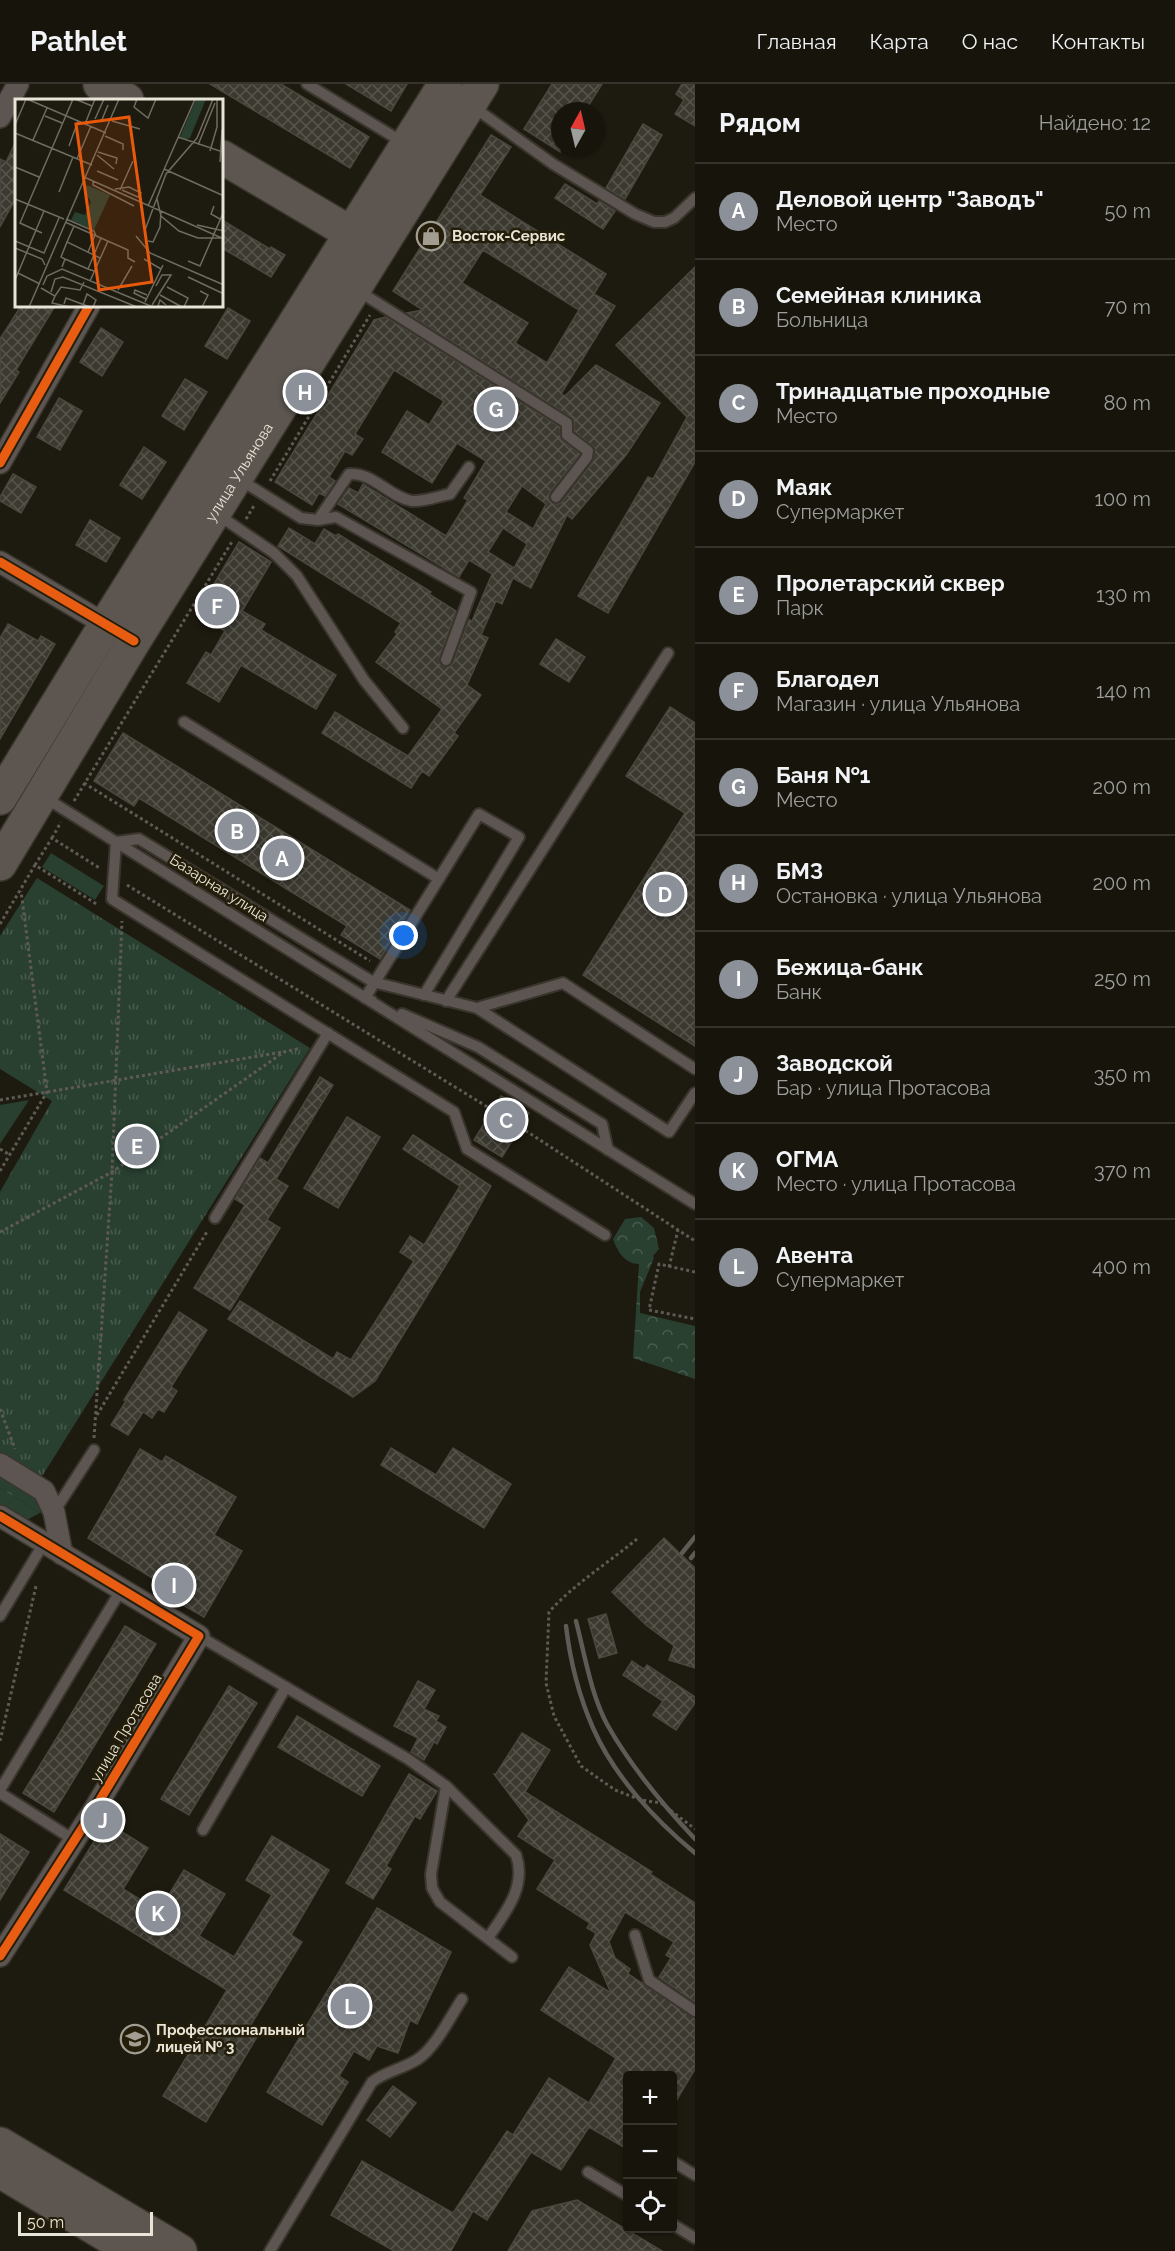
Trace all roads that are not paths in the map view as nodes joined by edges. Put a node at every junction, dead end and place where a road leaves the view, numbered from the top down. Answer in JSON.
{"nodes":[{"id":1,"x":18,"y":84,"type":"edge"},
{"id":2,"x":307,"y":84,"type":"edge"},
{"id":3,"x":326,"y":89,"type":"edge"},
{"id":4,"x":465,"y":91,"type":"edge"},
{"id":5,"x":0,"y":117,"type":"edge"},
{"id":6,"x":407,"y":145,"type":"junction"},
{"id":7,"x":224,"y":159,"type":"edge"},
{"id":8,"x":695,"y":198,"type":"edge"},
{"id":9,"x":364,"y":242,"type":"junction"},
{"id":10,"x":366,"y":295,"type":"junction"},
{"id":11,"x":88,"y":308,"type":"edge"},
{"id":12,"x":0,"y":463,"type":"edge"},
{"id":13,"x":469,"y":467,"type":"dead end"},
{"id":14,"x":249,"y":485,"type":"junction"},
{"id":15,"x":556,"y":497,"type":"dead end"},
{"id":16,"x":318,"y":520,"type":"junction"},
{"id":17,"x":227,"y":521,"type":"junction"},
{"id":18,"x":0,"y":562,"type":"edge"},
{"id":19,"x":106,"y":624,"type":"junction"},
{"id":20,"x":134,"y":641,"type":"junction"},
{"id":21,"x":668,"y":652,"type":"dead end"},
{"id":22,"x":446,"y":660,"type":"dead end"},
{"id":23,"x":184,"y":722,"type":"dead end"},
{"id":24,"x":403,"y":728,"type":"dead end"},
{"id":25,"x":29,"y":793,"type":"edge"},
{"id":26,"x":116,"y":842,"type":"junction"},
{"id":27,"x":0,"y":864,"type":"edge"},
{"id":28,"x":439,"y":879,"type":"junction"},
{"id":29,"x":375,"y":982,"type":"junction"},
{"id":30,"x":423,"y":995,"type":"junction"},
{"id":31,"x":365,"y":998,"type":"junction"},
{"id":32,"x":446,"y":1001,"type":"junction"},
{"id":33,"x":477,"y":1008,"type":"junction"},
{"id":34,"x":328,"y":1034,"type":"junction"},
{"id":35,"x":695,"y":1069,"type":"edge"},
{"id":36,"x":695,"y":1094,"type":"edge"},
{"id":37,"x":608,"y":1150,"type":"junction"},
{"id":38,"x":695,"y":1204,"type":"edge"},
{"id":39,"x":215,"y":1218,"type":"road end"},
{"id":40,"x":606,"y":1235,"type":"dead end"},
{"id":41,"x":94,"y":1450,"type":"road end"},
{"id":42,"x":0,"y":1464,"type":"edge"},
{"id":43,"x":54,"y":1512,"type":"junction"},
{"id":44,"x":0,"y":1516,"type":"edge"},
{"id":45,"x":53,"y":1549,"type":"junction"},
{"id":46,"x":121,"y":1590,"type":"junction"},
{"id":47,"x":0,"y":1616,"type":"edge"},
{"id":48,"x":199,"y":1636,"type":"junction"},
{"id":49,"x":286,"y":1687,"type":"junction"},
{"id":50,"x":446,"y":1786,"type":"junction"},
{"id":51,"x":0,"y":1792,"type":"edge"},
{"id":52,"x":203,"y":1830,"type":"dead end"},
{"id":53,"x":74,"y":1840,"type":"junction"},
{"id":54,"x":635,"y":1935,"type":"dead end"},
{"id":55,"x":488,"y":1938,"type":"junction"},
{"id":56,"x":0,"y":1956,"type":"edge"},
{"id":57,"x":512,"y":1957,"type":"dead end"},
{"id":58,"x":462,"y":1999,"type":"dead end"},
{"id":59,"x":695,"y":2011,"type":"edge"},
{"id":60,"x":0,"y":2144,"type":"edge"},
{"id":61,"x":677,"y":2164,"type":"edge"},
{"id":62,"x":0,"y":2171,"type":"edge"},
{"id":63,"x":588,"y":2172,"type":"dead end"},
{"id":64,"x":695,"y":2175,"type":"edge"},
{"id":65,"x":623,"y":2194,"type":"edge"},
{"id":66,"x":677,"y":2227,"type":"edge"},
{"id":67,"x":124,"y":2238,"type":"edge"},
{"id":68,"x":695,"y":2238,"type":"edge"},
{"id":69,"x":274,"y":2250,"type":"edge"},
{"id":70,"x":180,"y":2251,"type":"edge"}],
"edges":[{"from":1,"to":5,"type":"street"},
{"from":2,"to":3,"type":"lane"},
{"from":3,"to":6,"type":"lane"},
{"from":4,"to":6,"type":"main road","name":"улица Ульянова"},
{"from":4,"to":8,"type":"lane"},
{"from":4,"to":9,"type":"main road","name":"улица Ульянова"},
{"from":6,"to":9,"type":"main road","name":"улица Ульянова"},
{"from":7,"to":9,"type":"main road"},
{"from":9,"to":10,"type":"main road","name":"улица Ульянова"},
{"from":9,"to":19,"type":"main road","name":"улица Ульянова"},
{"from":10,"to":14,"type":"main road","name":"улица Ульянова"},
{"from":10,"to":15,"type":"lane"},
{"from":11,"to":12,"type":"street"},
{"from":13,"to":16,"type":"lane"},
{"from":14,"to":16,"type":"lane"},
{"from":14,"to":17,"type":"main road","name":"улица Ульянова"},
{"from":16,"to":22,"type":"lane"},
{"from":17,"to":20,"type":"main road","name":"улица Ульянова"},
{"from":17,"to":24,"type":"lane"},
{"from":18,"to":19,"type":"street"},
{"from":19,"to":20,"type":"street"},
{"from":19,"to":25,"type":"main road","name":"улица Ульянова"},
{"from":20,"to":25,"type":"main road","name":"улица Ульянова"},
{"from":21,"to":32,"type":"lane"},
{"from":23,"to":28,"type":"lane"},
{"from":25,"to":26,"type":"lane","name":"Базарная улица"},
{"from":25,"to":27,"type":"main road","name":"улица Ульянова"},
{"from":26,"to":29,"type":"lane"},
{"from":26,"to":31,"type":"lane","name":"Базарная улица"},
{"from":26,"to":34,"type":"lane"},
{"from":28,"to":29,"type":"lane"},
{"from":28,"to":30,"type":"lane"},
{"from":29,"to":30,"type":"lane"},
{"from":29,"to":31,"type":"lane"},
{"from":30,"to":32,"type":"lane"},
{"from":31,"to":37,"type":"lane","name":"Базарная улица"},
{"from":31,"to":37,"type":"lane"},
{"from":32,"to":33,"type":"lane"},
{"from":33,"to":35,"type":"lane"},
{"from":33,"to":36,"type":"lane"},
{"from":34,"to":39,"type":"lane"},
{"from":34,"to":40,"type":"lane"},
{"from":37,"to":38,"type":"lane","name":"Базарная улица"},
{"from":41,"to":43,"type":"lane"},
{"from":42,"to":43,"type":"street"},
{"from":43,"to":45,"type":"street"},
{"from":44,"to":45,"type":"street"},
{"from":45,"to":46,"type":"street"},
{"from":45,"to":47,"type":"lane"},
{"from":46,"to":48,"type":"street"},
{"from":46,"to":51,"type":"lane"},
{"from":48,"to":49,"type":"lane"},
{"from":48,"to":53,"type":"street","name":"улица Протасова"},
{"from":49,"to":50,"type":"lane"},
{"from":49,"to":52,"type":"lane"},
{"from":50,"to":55,"type":"lane"},
{"from":50,"to":55,"type":"lane"},
{"from":51,"to":53,"type":"lane"},
{"from":53,"to":56,"type":"street","name":"улица Протасова"},
{"from":54,"to":59,"type":"lane"},
{"from":55,"to":57,"type":"lane"},
{"from":58,"to":69,"type":"lane"},
{"from":60,"to":67,"type":"main road"},
{"from":61,"to":64,"type":"lane"},
{"from":62,"to":67,"type":"main road"},
{"from":63,"to":65,"type":"lane"},
{"from":66,"to":68,"type":"lane"},
{"from":67,"to":70,"type":"main road"}]}
